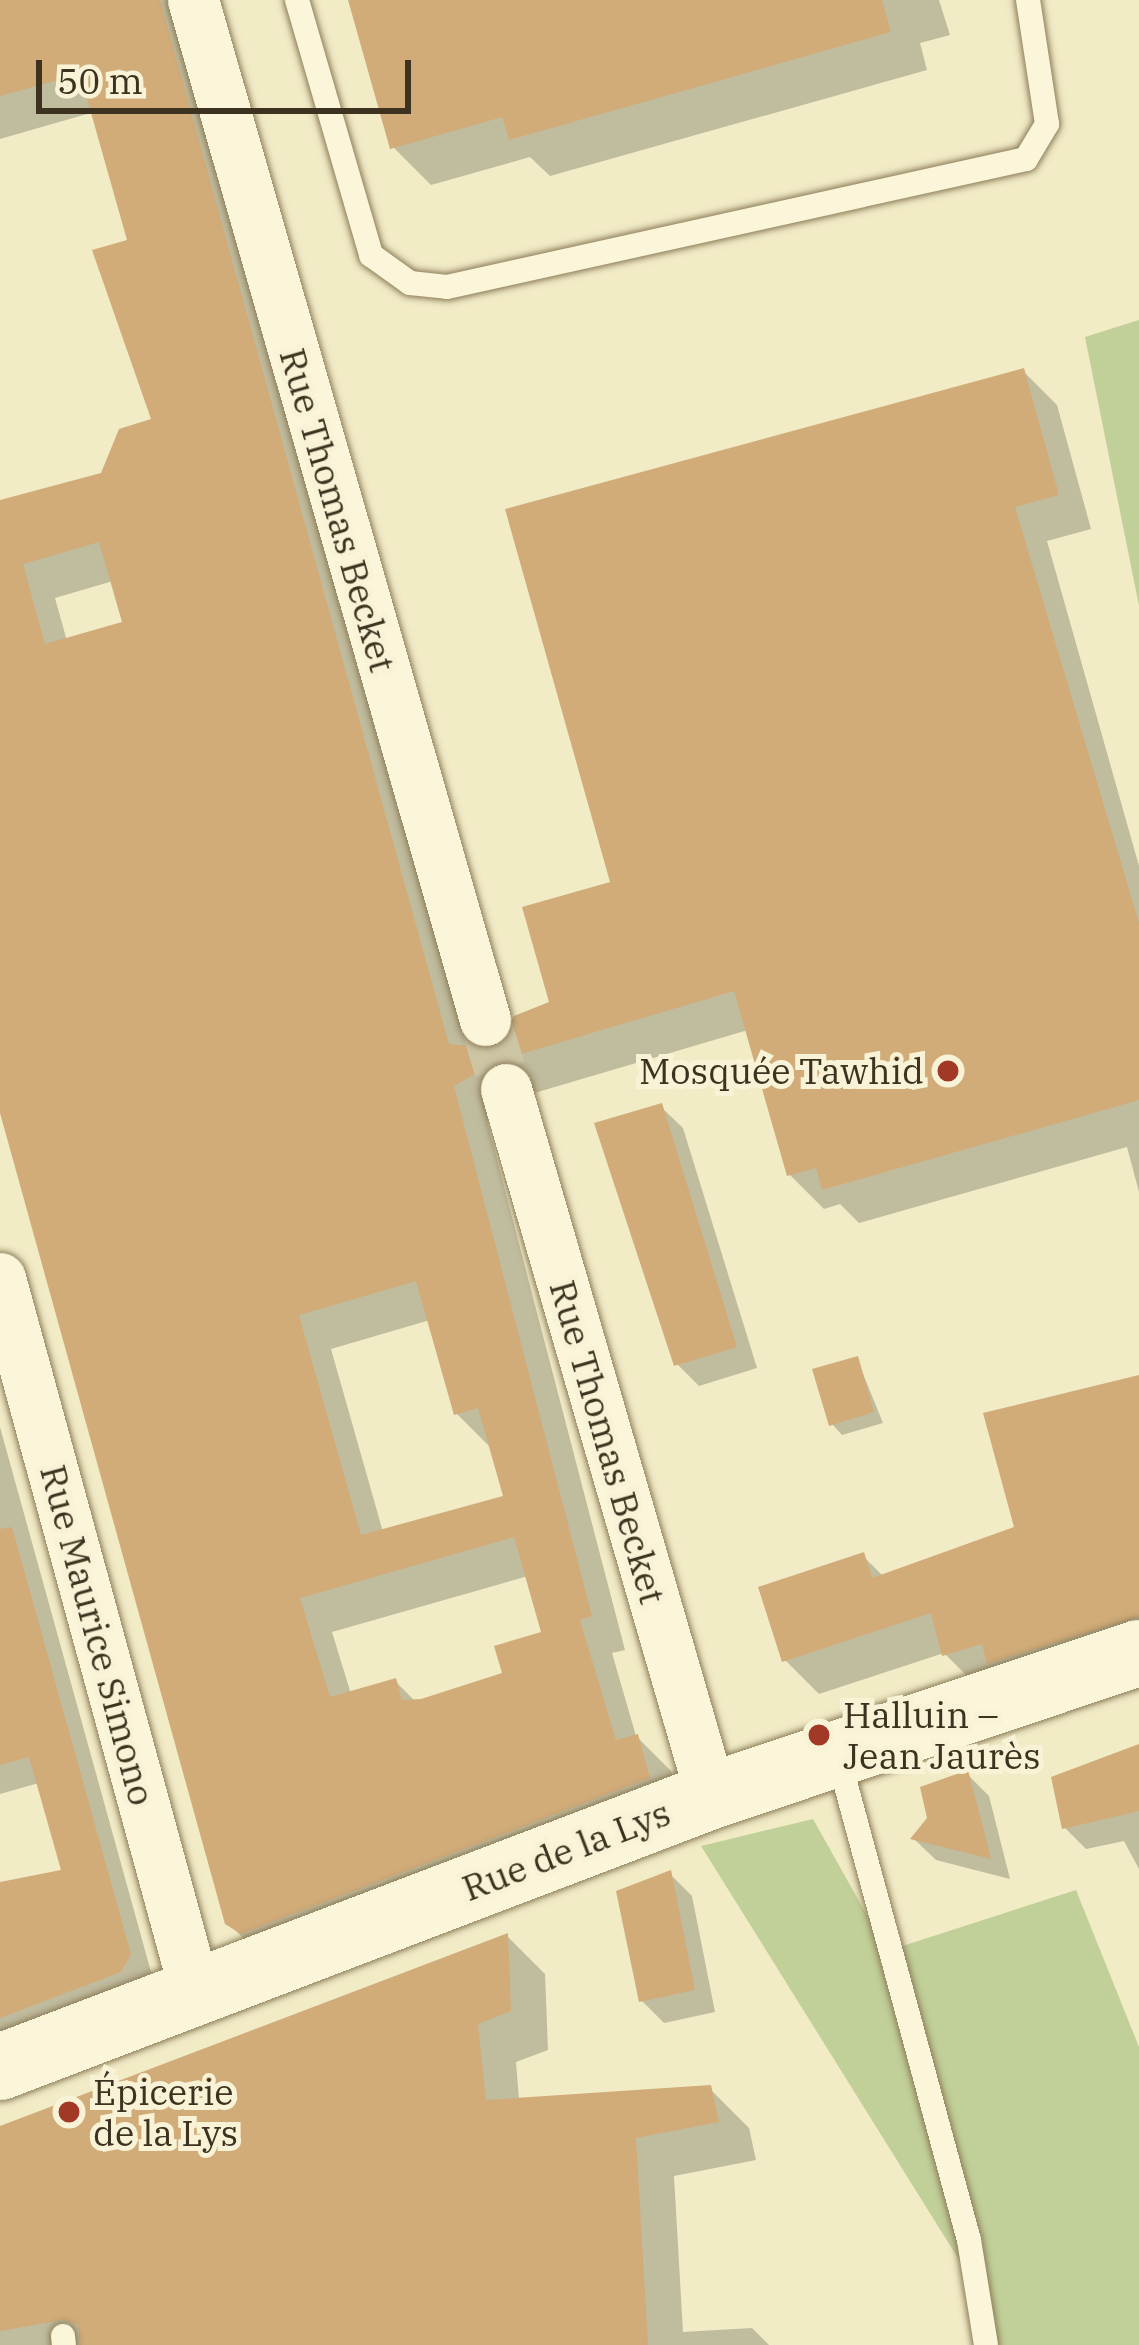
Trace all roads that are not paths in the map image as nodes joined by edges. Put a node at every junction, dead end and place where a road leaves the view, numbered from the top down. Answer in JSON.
{"nodes":[{"id":1,"x":193,"y":0,"type":"edge"},
{"id":2,"x":297,"y":0,"type":"edge"},
{"id":3,"x":1028,"y":0,"type":"edge"},
{"id":4,"x":485,"y":1020,"type":"tunnel mouth"},
{"id":5,"x":506,"y":1089,"type":"tunnel mouth"},
{"id":6,"x":0,"y":1278,"type":"edge"},
{"id":7,"x":1139,"y":1653,"type":"edge"},
{"id":8,"x":838,"y":1753,"type":"junction"},
{"id":9,"x":711,"y":1796,"type":"junction"},
{"id":10,"x":195,"y":1992,"type":"junction"},
{"id":11,"x":0,"y":2067,"type":"edge"},
{"id":12,"x":986,"y":2345,"type":"edge"}],
"edges":[{"from":1,"to":4,"type":"street","name":"Rue Thomas Becket"},
{"from":2,"to":3,"type":"lane"},
{"from":5,"to":9,"type":"street","name":"Rue Thomas Becket"},
{"from":6,"to":10,"type":"street","name":"Rue Maurice Simono"},
{"from":7,"to":8,"type":"main road","name":"Rue de la Lys"},
{"from":8,"to":9,"type":"main road","name":"Rue de la Lys"},
{"from":8,"to":12,"type":"lane"},
{"from":9,"to":10,"type":"main road","name":"Rue de la Lys"},
{"from":10,"to":11,"type":"main road","name":"Rue de la Lys"}]}
